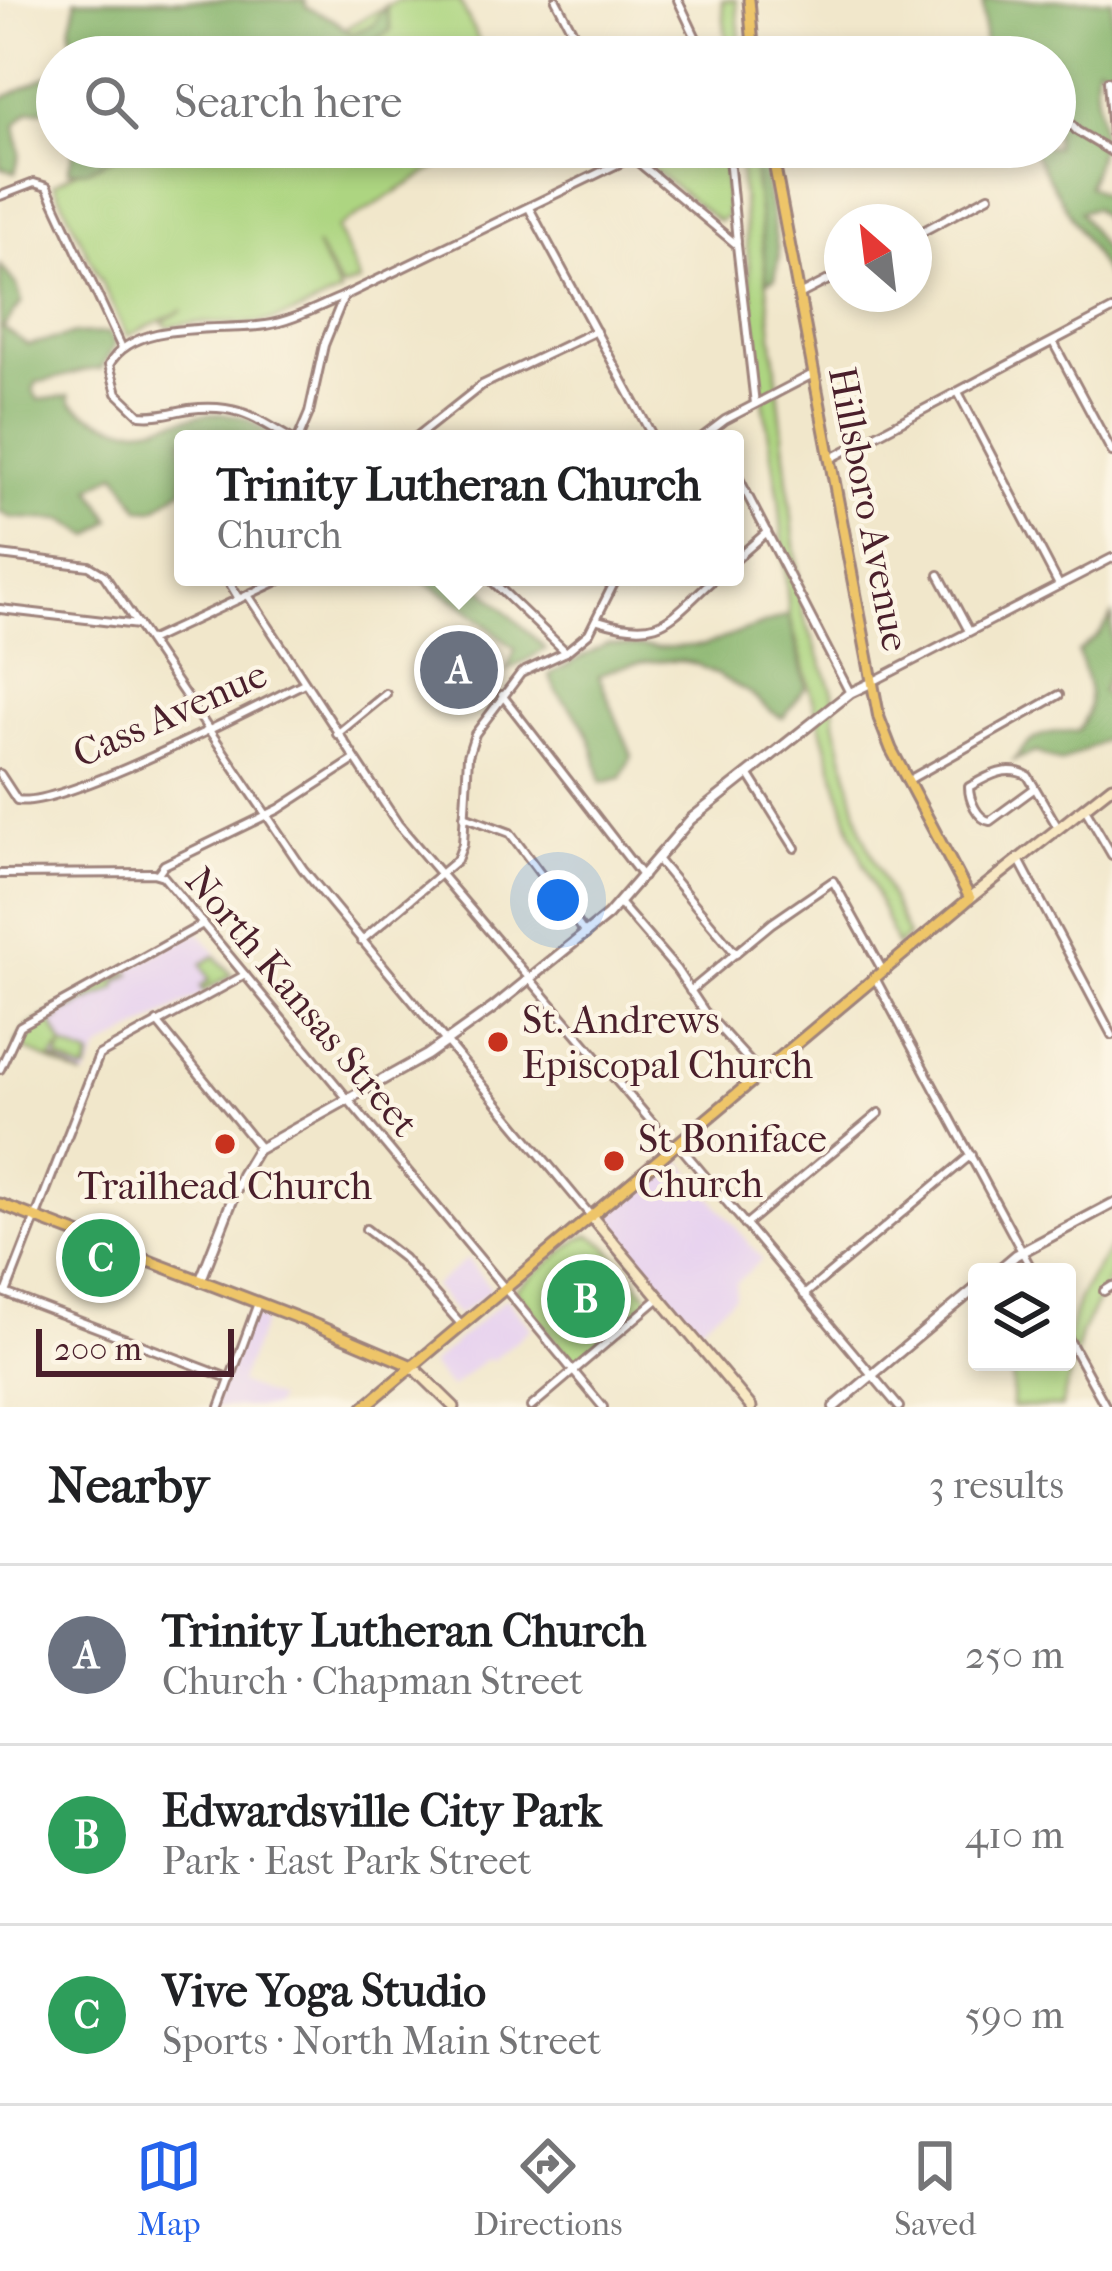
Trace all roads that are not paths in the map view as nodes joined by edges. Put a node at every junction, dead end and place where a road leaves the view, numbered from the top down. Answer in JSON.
{"nodes":[{"id":1,"x":556,"y":0,"type":"edge"},
{"id":2,"x":678,"y":0,"type":"edge"},
{"id":3,"x":749,"y":0,"type":"edge"},
{"id":4,"x":575,"y":36,"type":"edge"},
{"id":5,"x":695,"y":36,"type":"edge"},
{"id":6,"x":752,"y":36,"type":"edge"},
{"id":7,"x":1108,"y":82,"type":"dead end"},
{"id":8,"x":1076,"y":129,"type":"edge"},
{"id":9,"x":1112,"y":133,"type":"edge"},
{"id":10,"x":1112,"y":152,"type":"edge"},
{"id":11,"x":610,"y":168,"type":"edge"},
{"id":12,"x":645,"y":168,"type":"edge"},
{"id":13,"x":730,"y":168,"type":"edge"},
{"id":14,"x":775,"y":168,"type":"edge"},
{"id":15,"x":0,"y":196,"type":"edge"},
{"id":16,"x":989,"y":196,"type":"dead end"},
{"id":17,"x":529,"y":208,"type":"junction"},
{"id":18,"x":932,"y":226,"type":"edge"},
{"id":19,"x":737,"y":245,"type":"junction"},
{"id":20,"x":824,"y":282,"type":"edge"},
{"id":21,"x":799,"y":295,"type":"junction"},
{"id":22,"x":344,"y":296,"type":"junction"},
{"id":23,"x":1112,"y":310,"type":"edge"},
{"id":24,"x":596,"y":331,"type":"junction"},
{"id":25,"x":1053,"y":342,"type":"junction"},
{"id":26,"x":122,"y":349,"type":"junction"},
{"id":27,"x":814,"y":374,"type":"junction"},
{"id":28,"x":959,"y":394,"type":"junction"},
{"id":29,"x":755,"y":404,"type":"junction"},
{"id":30,"x":712,"y":427,"type":"junction"},
{"id":31,"x":277,"y":430,"type":"edge"},
{"id":32,"x":299,"y":430,"type":"edge"},
{"id":33,"x":425,"y":430,"type":"edge"},
{"id":34,"x":649,"y":430,"type":"edge"},
{"id":35,"x":709,"y":430,"type":"edge"},
{"id":36,"x":714,"y":430,"type":"edge"},
{"id":37,"x":1112,"y":452,"type":"edge"},
{"id":38,"x":830,"y":460,"type":"junction"},
{"id":39,"x":744,"y":488,"type":"edge"},
{"id":40,"x":767,"y":532,"type":"junction"},
{"id":41,"x":744,"y":552,"type":"edge"},
{"id":42,"x":0,"y":554,"type":"edge"},
{"id":43,"x":1112,"y":558,"type":"edge"},
{"id":44,"x":939,"y":575,"type":"dead end"},
{"id":45,"x":1059,"y":585,"type":"junction"},
{"id":46,"x":234,"y":586,"type":"edge"},
{"id":47,"x":267,"y":586,"type":"edge"},
{"id":48,"x":502,"y":586,"type":"edge"},
{"id":49,"x":613,"y":586,"type":"edge"},
{"id":50,"x":705,"y":586,"type":"edge"},
{"id":51,"x":243,"y":597,"type":"junction"},
{"id":52,"x":0,"y":609,"type":"edge"},
{"id":53,"x":598,"y":620,"type":"junction"},
{"id":54,"x":138,"y":625,"type":"junction"},
{"id":55,"x":969,"y":631,"type":"junction"},
{"id":56,"x":149,"y":640,"type":"junction"},
{"id":57,"x":566,"y":652,"type":"junction"},
{"id":58,"x":304,"y":683,"type":"junction"},
{"id":59,"x":871,"y":683,"type":"junction"},
{"id":60,"x":850,"y":693,"type":"junction"},
{"id":61,"x":386,"y":694,"type":"dead end"},
{"id":62,"x":502,"y":695,"type":"junction"},
{"id":63,"x":1059,"y":695,"type":"dead end"},
{"id":64,"x":208,"y":729,"type":"junction"},
{"id":65,"x":337,"y":734,"type":"junction"},
{"id":66,"x":354,"y":760,"type":"junction"},
{"id":67,"x":748,"y":773,"type":"junction"},
{"id":68,"x":0,"y":774,"type":"edge"},
{"id":69,"x":907,"y":781,"type":"junction"},
{"id":70,"x":1112,"y":787,"type":"edge"},
{"id":71,"x":1035,"y":788,"type":"junction"},
{"id":72,"x":1084,"y":807,"type":"junction"},
{"id":73,"x":266,"y":816,"type":"junction"},
{"id":74,"x":464,"y":816,"type":"junction"},
{"id":75,"x":1057,"y":826,"type":"junction"},
{"id":76,"x":794,"y":848,"type":"dead end"},
{"id":77,"x":1112,"y":856,"type":"edge"},
{"id":78,"x":1018,"y":857,"type":"junction"},
{"id":79,"x":657,"y":859,"type":"junction"},
{"id":80,"x":158,"y":873,"type":"junction"},
{"id":81,"x":0,"y":874,"type":"edge"},
{"id":82,"x":442,"y":875,"type":"junction"},
{"id":83,"x":643,"y":877,"type":"junction"},
{"id":84,"x":970,"y":898,"type":"junction"},
{"id":85,"x":620,"y":904,"type":"junction"},
{"id":86,"x":202,"y":924,"type":"junction"},
{"id":87,"x":586,"y":934,"type":"junction"},
{"id":88,"x":361,"y":941,"type":"junction"},
{"id":89,"x":736,"y":954,"type":"junction"},
{"id":90,"x":245,"y":975,"type":"junction"},
{"id":91,"x":879,"y":975,"type":"junction"},
{"id":92,"x":530,"y":979,"type":"junction"},
{"id":93,"x":690,"y":992,"type":"junction"},
{"id":94,"x":157,"y":1022,"type":"junction"},
{"id":95,"x":1112,"y":1035,"type":"edge"},
{"id":96,"x":446,"y":1043,"type":"junction"},
{"id":97,"x":0,"y":1069,"type":"edge"},
{"id":98,"x":761,"y":1074,"type":"junction"},
{"id":99,"x":347,"y":1099,"type":"junction"},
{"id":100,"x":879,"y":1113,"type":"dead end"},
{"id":101,"x":675,"y":1146,"type":"junction"},
{"id":102,"x":260,"y":1148,"type":"junction"},
{"id":103,"x":970,"y":1155,"type":"junction"},
{"id":104,"x":0,"y":1204,"type":"edge"},
{"id":105,"x":1112,"y":1204,"type":"edge"},
{"id":106,"x":591,"y":1216,"type":"junction"},
{"id":107,"x":35,"y":1217,"type":"junction"},
{"id":108,"x":745,"y":1225,"type":"junction"},
{"id":109,"x":366,"y":1229,"type":"dead end"},
{"id":110,"x":1022,"y":1252,"type":"junction"},
{"id":111,"x":1007,"y":1263,"type":"edge"},
{"id":112,"x":1028,"y":1263,"type":"edge"},
{"id":113,"x":200,"y":1282,"type":"junction"},
{"id":114,"x":504,"y":1288,"type":"junction"},
{"id":115,"x":3,"y":1292,"type":"edge"},
{"id":116,"x":804,"y":1294,"type":"junction"},
{"id":117,"x":968,"y":1295,"type":"edge"},
{"id":118,"x":658,"y":1299,"type":"junction"},
{"id":119,"x":259,"y":1304,"type":"junction"},
{"id":120,"x":461,"y":1324,"type":"junction"},
{"id":121,"x":1076,"y":1352,"type":"edge"},
{"id":122,"x":412,"y":1366,"type":"junction"},
{"id":123,"x":573,"y":1371,"type":"junction"},
{"id":124,"x":872,"y":1375,"type":"junction"},
{"id":125,"x":231,"y":1378,"type":"junction"},
{"id":126,"x":1112,"y":1395,"type":"edge"},
{"id":127,"x":1104,"y":1403,"type":"edge"},
{"id":128,"x":220,"y":1407,"type":"edge"},
{"id":129,"x":364,"y":1407,"type":"edge"},
{"id":130,"x":454,"y":1407,"type":"edge"},
{"id":131,"x":531,"y":1407,"type":"edge"},
{"id":132,"x":603,"y":1407,"type":"edge"},
{"id":133,"x":751,"y":1407,"type":"edge"},
{"id":134,"x":834,"y":1407,"type":"edge"},
{"id":135,"x":899,"y":1407,"type":"edge"}],
"edges":[{"from":1,"to":4,"type":"street"},
{"from":2,"to":5,"type":"street"},
{"from":3,"to":6,"type":"main road"},
{"from":7,"to":9,"type":"street"},
{"from":8,"to":10,"type":"street"},
{"from":11,"to":17,"type":"street"},
{"from":12,"to":19,"type":"street"},
{"from":13,"to":19,"type":"street"},
{"from":14,"to":21,"type":"main road","name":"Hillsboro Avenue"},
{"from":15,"to":26,"type":"street"},
{"from":16,"to":18,"type":"street"},
{"from":17,"to":22,"type":"street"},
{"from":17,"to":24,"type":"street"},
{"from":19,"to":29,"type":"street"},
{"from":20,"to":21,"type":"street"},
{"from":21,"to":27,"type":"main road","name":"Hillsboro Avenue"},
{"from":22,"to":26,"type":"street"},
{"from":22,"to":32,"type":"street"},
{"from":23,"to":25,"type":"street"},
{"from":24,"to":33,"type":"street"},
{"from":24,"to":34,"type":"street"},
{"from":25,"to":28,"type":"street"},
{"from":25,"to":37,"type":"street"},
{"from":26,"to":31,"type":"street"},
{"from":27,"to":29,"type":"street"},
{"from":27,"to":38,"type":"main road","name":"Hillsboro Avenue"},
{"from":28,"to":38,"type":"street"},
{"from":28,"to":45,"type":"street"},
{"from":29,"to":30,"type":"street"},
{"from":30,"to":35,"type":"street"},
{"from":30,"to":36,"type":"street"},
{"from":38,"to":59,"type":"main road","name":"Hillsboro Avenue"},
{"from":39,"to":40,"type":"street"},
{"from":40,"to":41,"type":"street"},
{"from":40,"to":60,"type":"street"},
{"from":42,"to":54,"type":"street"},
{"from":43,"to":45,"type":"street"},
{"from":44,"to":55,"type":"street"},
{"from":45,"to":55,"type":"street"},
{"from":46,"to":51,"type":"street"},
{"from":47,"to":51,"type":"street"},
{"from":48,"to":57,"type":"street"},
{"from":49,"to":53,"type":"street"},
{"from":50,"to":53,"type":"street"},
{"from":51,"to":56,"type":"street"},
{"from":51,"to":58,"type":"street"},
{"from":52,"to":54,"type":"street"},
{"from":53,"to":57,"type":"street"},
{"from":54,"to":56,"type":"street"},
{"from":55,"to":59,"type":"street"},
{"from":56,"to":64,"type":"street"},
{"from":57,"to":62,"type":"street"},
{"from":58,"to":64,"type":"street","name":"Cass Avenue"},
{"from":58,"to":65,"type":"street"},
{"from":59,"to":60,"type":"street","name":"Hillsboro Avenue"},
{"from":59,"to":69,"type":"main road"},
{"from":60,"to":67,"type":"street","name":"Hillsboro Avenue"},
{"from":61,"to":65,"type":"street"},
{"from":62,"to":74,"type":"street"},
{"from":62,"to":83,"type":"street"},
{"from":63,"to":69,"type":"street"},
{"from":64,"to":68,"type":"street","name":"Cass Avenue"},
{"from":64,"to":73,"type":"street"},
{"from":65,"to":66,"type":"street"},
{"from":66,"to":73,"type":"street"},
{"from":66,"to":82,"type":"street"},
{"from":67,"to":76,"type":"street"},
{"from":67,"to":79,"type":"street","name":"Hillsboro Avenue"},
{"from":69,"to":84,"type":"main road"},
{"from":70,"to":72,"type":"main road"},
{"from":71,"to":71,"type":"street"},
{"from":71,"to":75,"type":"street"},
{"from":72,"to":75,"type":"main road"},
{"from":72,"to":77,"type":"street"},
{"from":73,"to":80,"type":"street"},
{"from":73,"to":88,"type":"street"},
{"from":74,"to":82,"type":"street"},
{"from":74,"to":87,"type":"street"},
{"from":75,"to":78,"type":"main road"},
{"from":78,"to":84,"type":"main road"},
{"from":78,"to":95,"type":"street"},
{"from":79,"to":83,"type":"street","name":"Hillsboro Avenue"},
{"from":79,"to":89,"type":"street"},
{"from":80,"to":81,"type":"street","name":"North Kansas Street"},
{"from":80,"to":86,"type":"street","name":"North Kansas Street"},
{"from":82,"to":88,"type":"street"},
{"from":82,"to":92,"type":"street"},
{"from":83,"to":85,"type":"street","name":"Hillsboro Avenue"},
{"from":84,"to":91,"type":"main road"},
{"from":85,"to":87,"type":"street","name":"Hillsboro Avenue"},
{"from":85,"to":93,"type":"street"},
{"from":86,"to":90,"type":"street","name":"North Kansas Street"},
{"from":86,"to":97,"type":"street"},
{"from":87,"to":92,"type":"street","name":"Hillsboro Avenue"},
{"from":88,"to":96,"type":"street"},
{"from":89,"to":91,"type":"street"},
{"from":89,"to":93,"type":"street"},
{"from":90,"to":94,"type":"street"},
{"from":90,"to":99,"type":"street","name":"North Kansas Street"},
{"from":91,"to":98,"type":"main road"},
{"from":91,"to":103,"type":"street"},
{"from":92,"to":96,"type":"street","name":"Hillsboro Avenue"},
{"from":92,"to":101,"type":"street"},
{"from":93,"to":98,"type":"street"},
{"from":94,"to":102,"type":"street"},
{"from":94,"to":107,"type":"street"},
{"from":96,"to":99,"type":"street","name":"Hillsboro Avenue"},
{"from":96,"to":106,"type":"street"},
{"from":98,"to":101,"type":"main road"},
{"from":99,"to":102,"type":"street","name":"Hillsboro Avenue"},
{"from":99,"to":114,"type":"street","name":"North Kansas Street"},
{"from":100,"to":108,"type":"street"},
{"from":101,"to":106,"type":"main road"},
{"from":101,"to":108,"type":"street"},
{"from":102,"to":113,"type":"street"},
{"from":103,"to":110,"type":"street"},
{"from":103,"to":116,"type":"street"},
{"from":104,"to":107,"type":"main road"},
{"from":105,"to":110,"type":"street"},
{"from":106,"to":114,"type":"main road"},
{"from":106,"to":118,"type":"main road"},
{"from":107,"to":113,"type":"main road"},
{"from":107,"to":115,"type":"street"},
{"from":108,"to":116,"type":"street"},
{"from":109,"to":120,"type":"street"},
{"from":110,"to":111,"type":"street"},
{"from":110,"to":112,"type":"street"},
{"from":113,"to":119,"type":"main road"},
{"from":114,"to":120,"type":"main road"},
{"from":114,"to":123,"type":"street","name":"North Kansas Street"},
{"from":115,"to":125,"type":"street"},
{"from":116,"to":124,"type":"street"},
{"from":117,"to":124,"type":"street"},
{"from":118,"to":123,"type":"street"},
{"from":118,"to":133,"type":"main road"},
{"from":119,"to":122,"type":"main road"},
{"from":119,"to":125,"type":"street"},
{"from":120,"to":122,"type":"main road"},
{"from":121,"to":127,"type":"street"},
{"from":122,"to":129,"type":"main road"},
{"from":122,"to":130,"type":"main road"},
{"from":123,"to":131,"type":"street"},
{"from":123,"to":132,"type":"street","name":"North Kansas Street"},
{"from":124,"to":134,"type":"street"},
{"from":124,"to":135,"type":"street"},
{"from":125,"to":128,"type":"street"},
{"from":126,"to":127,"type":"street"}]}
